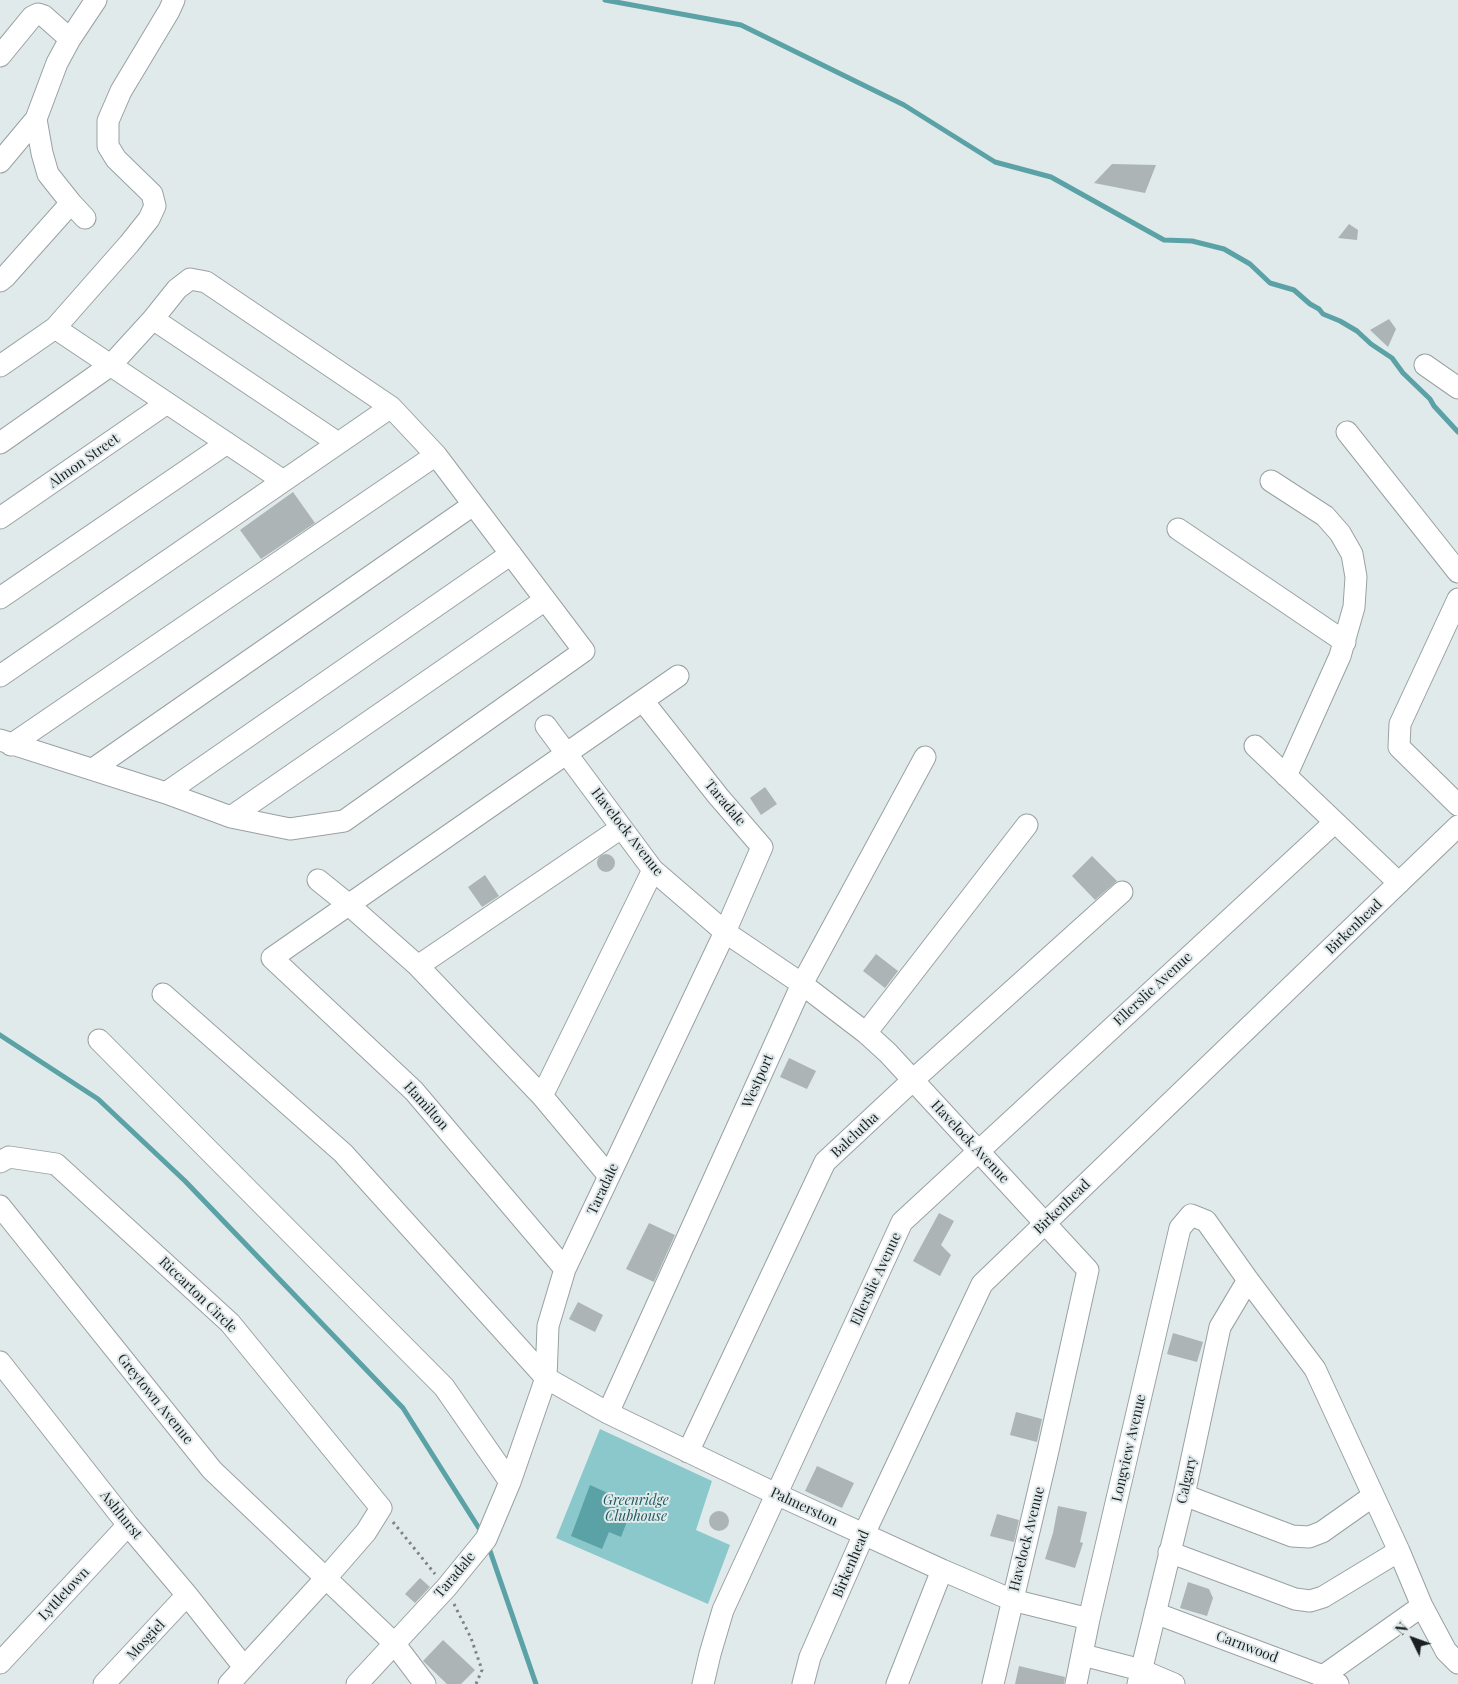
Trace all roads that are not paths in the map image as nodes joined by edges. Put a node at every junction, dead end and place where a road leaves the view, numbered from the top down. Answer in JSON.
{"nodes":[{"id":1,"x":96,"y":0,"type":"edge"},
{"id":2,"x":174,"y":0,"type":"edge"},
{"id":3,"x":70,"y":39,"type":"junction"},
{"id":4,"x":0,"y":56,"type":"edge"},
{"id":5,"x":36,"y":119,"type":"junction"},
{"id":6,"x":0,"y":162,"type":"edge"},
{"id":7,"x":71,"y":203,"type":"junction"},
{"id":8,"x":85,"y":218,"type":"dead end"},
{"id":9,"x":0,"y":281,"type":"edge"},
{"id":10,"x":152,"y":319,"type":"junction"},
{"id":11,"x":55,"y":328,"type":"junction"},
{"id":12,"x":111,"y":365,"type":"junction"},
{"id":13,"x":1425,"y":365,"type":"dead end"},
{"id":14,"x":0,"y":366,"type":"edge"},
{"id":15,"x":1458,"y":388,"type":"edge"},
{"id":16,"x":168,"y":403,"type":"junction"},
{"id":17,"x":391,"y":407,"type":"junction"},
{"id":18,"x":1347,"y":432,"type":"dead end"},
{"id":19,"x":0,"y":443,"type":"edge"},
{"id":20,"x":227,"y":443,"type":"junction"},
{"id":21,"x":338,"y":443,"type":"junction"},
{"id":22,"x":436,"y":455,"type":"junction"},
{"id":23,"x":282,"y":480,"type":"junction"},
{"id":24,"x":1271,"y":481,"type":"dead end"},
{"id":25,"x":474,"y":505,"type":"junction"},
{"id":26,"x":0,"y":518,"type":"edge"},
{"id":27,"x":1178,"y":529,"type":"dead end"},
{"id":28,"x":511,"y":554,"type":"junction"},
{"id":29,"x":1458,"y":572,"type":"edge"},
{"id":30,"x":0,"y":598,"type":"edge"},
{"id":31,"x":545,"y":600,"type":"junction"},
{"id":32,"x":1458,"y":600,"type":"edge"},
{"id":33,"x":1345,"y":642,"type":"junction"},
{"id":34,"x":0,"y":676,"type":"edge"},
{"id":35,"x":678,"y":676,"type":"dead end"},
{"id":36,"x":643,"y":701,"type":"junction"},
{"id":37,"x":546,"y":726,"type":"dead end"},
{"id":38,"x":6,"y":743,"type":"edge"},
{"id":39,"x":1255,"y":746,"type":"dead end"},
{"id":40,"x":567,"y":753,"type":"junction"},
{"id":41,"x":925,"y":757,"type":"dead end"},
{"id":42,"x":93,"y":769,"type":"junction"},
{"id":43,"x":1286,"y":776,"type":"junction"},
{"id":44,"x":166,"y":793,"type":"junction"},
{"id":45,"x":1458,"y":805,"type":"edge"},
{"id":46,"x":231,"y":817,"type":"junction"},
{"id":47,"x":1335,"y":822,"type":"junction"},
{"id":48,"x":1027,"y":825,"type":"dead end"},
{"id":49,"x":1458,"y":826,"type":"edge"},
{"id":50,"x":622,"y":828,"type":"junction"},
{"id":51,"x":653,"y":870,"type":"junction"},
{"id":52,"x":318,"y":880,"type":"dead end"},
{"id":53,"x":1399,"y":883,"type":"junction"},
{"id":54,"x":1122,"y":892,"type":"dead end"},
{"id":55,"x":349,"y":905,"type":"junction"},
{"id":56,"x":725,"y":932,"type":"junction"},
{"id":57,"x":418,"y":966,"type":"junction"},
{"id":58,"x":802,"y":984,"type":"junction"},
{"id":59,"x":163,"y":994,"type":"dead end"},
{"id":60,"x":866,"y":1032,"type":"junction"},
{"id":61,"x":99,"y":1040,"type":"dead end"},
{"id":62,"x":913,"y":1080,"type":"junction"},
{"id":63,"x":542,"y":1096,"type":"junction"},
{"id":64,"x":978,"y":1151,"type":"junction"},
{"id":65,"x":0,"y":1162,"type":"edge"},
{"id":66,"x":609,"y":1176,"type":"junction"},
{"id":67,"x":0,"y":1206,"type":"edge"},
{"id":68,"x":1046,"y":1223,"type":"junction"},
{"id":69,"x":565,"y":1269,"type":"junction"},
{"id":70,"x":1248,"y":1280,"type":"junction"},
{"id":71,"x":0,"y":1362,"type":"edge"},
{"id":72,"x":546,"y":1378,"type":"junction"},
{"id":73,"x":608,"y":1413,"type":"junction"},
{"id":74,"x":688,"y":1452,"type":"junction"},
{"id":75,"x":510,"y":1482,"type":"junction"},
{"id":76,"x":776,"y":1494,"type":"junction"},
{"id":77,"x":1184,"y":1495,"type":"junction"},
{"id":78,"x":1373,"y":1496,"type":"junction"},
{"id":79,"x":128,"y":1525,"type":"junction"},
{"id":80,"x":864,"y":1534,"type":"junction"},
{"id":81,"x":1399,"y":1551,"type":"junction"},
{"id":82,"x":1169,"y":1552,"type":"junction"},
{"id":83,"x":942,"y":1570,"type":"junction"},
{"id":84,"x":326,"y":1578,"type":"junction"},
{"id":85,"x":187,"y":1595,"type":"junction"},
{"id":86,"x":1012,"y":1600,"type":"junction"},
{"id":87,"x":1422,"y":1606,"type":"junction"},
{"id":88,"x":1155,"y":1612,"type":"junction"},
{"id":89,"x":1089,"y":1620,"type":"junction"},
{"id":90,"x":394,"y":1643,"type":"junction"},
{"id":91,"x":1083,"y":1654,"type":"junction"},
{"id":92,"x":0,"y":1662,"type":"edge"},
{"id":93,"x":1458,"y":1663,"type":"edge"},
{"id":94,"x":244,"y":1667,"type":"junction"},
{"id":95,"x":1140,"y":1677,"type":"edge"},
{"id":96,"x":1331,"y":1680,"type":"edge"},
{"id":97,"x":104,"y":1684,"type":"edge"},
{"id":98,"x":229,"y":1684,"type":"edge"},
{"id":99,"x":356,"y":1684,"type":"edge"},
{"id":100,"x":425,"y":1684,"type":"edge"},
{"id":101,"x":703,"y":1684,"type":"edge"},
{"id":102,"x":804,"y":1684,"type":"edge"},
{"id":103,"x":897,"y":1684,"type":"edge"},
{"id":104,"x":993,"y":1684,"type":"edge"},
{"id":105,"x":1076,"y":1684,"type":"edge"},
{"id":106,"x":1174,"y":1684,"type":"edge"}],
"edges":[{"from":1,"to":3,"type":"street"},
{"from":2,"to":11,"type":"street"},
{"from":3,"to":4,"type":"street"},
{"from":3,"to":5,"type":"street"},
{"from":5,"to":6,"type":"street"},
{"from":5,"to":7,"type":"street"},
{"from":7,"to":8,"type":"street"},
{"from":7,"to":9,"type":"street"},
{"from":10,"to":12,"type":"street"},
{"from":10,"to":17,"type":"street"},
{"from":10,"to":21,"type":"street"},
{"from":11,"to":12,"type":"street"},
{"from":11,"to":14,"type":"street"},
{"from":12,"to":16,"type":"street"},
{"from":12,"to":19,"type":"street"},
{"from":13,"to":15,"type":"street"},
{"from":16,"to":20,"type":"street"},
{"from":16,"to":26,"type":"street","name":"Almon Street"},
{"from":17,"to":21,"type":"street"},
{"from":17,"to":22,"type":"street"},
{"from":18,"to":29,"type":"street"},
{"from":20,"to":23,"type":"street"},
{"from":20,"to":30,"type":"street"},
{"from":21,"to":23,"type":"street"},
{"from":22,"to":25,"type":"street"},
{"from":22,"to":38,"type":"street"},
{"from":23,"to":34,"type":"street"},
{"from":24,"to":33,"type":"street"},
{"from":25,"to":28,"type":"street"},
{"from":25,"to":42,"type":"street"},
{"from":27,"to":33,"type":"street"},
{"from":28,"to":31,"type":"street"},
{"from":28,"to":44,"type":"street"},
{"from":31,"to":46,"type":"street"},
{"from":31,"to":46,"type":"street"},
{"from":32,"to":45,"type":"street"},
{"from":33,"to":43,"type":"street"},
{"from":35,"to":36,"type":"street"},
{"from":36,"to":40,"type":"street"},
{"from":36,"to":56,"type":"street","name":"Taradale"},
{"from":37,"to":40,"type":"street","name":"Havelock Avenue"},
{"from":38,"to":42,"type":"street"},
{"from":39,"to":43,"type":"street"},
{"from":40,"to":50,"type":"street","name":"Havelock Avenue"},
{"from":40,"to":55,"type":"street"},
{"from":41,"to":58,"type":"street","name":"Westport"},
{"from":42,"to":44,"type":"street"},
{"from":43,"to":47,"type":"street"},
{"from":44,"to":46,"type":"street"},
{"from":47,"to":53,"type":"street"},
{"from":47,"to":64,"type":"street","name":"Ellerslie Avenue"},
{"from":48,"to":60,"type":"street"},
{"from":49,"to":53,"type":"street","name":"Birkenhead"},
{"from":50,"to":51,"type":"street","name":"Havelock Avenue"},
{"from":50,"to":57,"type":"street"},
{"from":51,"to":56,"type":"street","name":"Havelock Avenue"},
{"from":51,"to":63,"type":"street"},
{"from":52,"to":55,"type":"street"},
{"from":53,"to":68,"type":"street","name":"Birkenhead"},
{"from":54,"to":62,"type":"street","name":"Balclutha"},
{"from":55,"to":57,"type":"street"},
{"from":55,"to":69,"type":"street","name":"Hamilton"},
{"from":56,"to":58,"type":"street","name":"Havelock Avenue"},
{"from":56,"to":66,"type":"street","name":"Taradale"},
{"from":57,"to":63,"type":"street"},
{"from":58,"to":60,"type":"street","name":"Havelock Avenue"},
{"from":58,"to":73,"type":"street","name":"Westport"},
{"from":59,"to":72,"type":"street","name":"Palmerston"},
{"from":60,"to":62,"type":"street","name":"Havelock Avenue"},
{"from":61,"to":75,"type":"street"},
{"from":62,"to":64,"type":"street","name":"Havelock Avenue"},
{"from":62,"to":74,"type":"street","name":"Balclutha"},
{"from":63,"to":66,"type":"street"},
{"from":64,"to":68,"type":"street","name":"Havelock Avenue"},
{"from":64,"to":76,"type":"street","name":"Ellerslie Avenue"},
{"from":65,"to":84,"type":"street","name":"Riccarton Circle"},
{"from":66,"to":69,"type":"street","name":"Taradale"},
{"from":67,"to":84,"type":"street","name":"Greytown Avenue"},
{"from":68,"to":80,"type":"street","name":"Birkenhead"},
{"from":68,"to":86,"type":"street","name":"Havelock Avenue"},
{"from":69,"to":72,"type":"street","name":"Taradale"},
{"from":70,"to":77,"type":"street","name":"Calgary"},
{"from":70,"to":78,"type":"street"},
{"from":70,"to":89,"type":"street","name":"Longview Avenue"},
{"from":71,"to":79,"type":"street","name":"Ashhurst"},
{"from":72,"to":73,"type":"street","name":"Palmerston"},
{"from":72,"to":75,"type":"street","name":"Taradale"},
{"from":73,"to":74,"type":"street","name":"Palmerston"},
{"from":74,"to":76,"type":"street","name":"Palmerston"},
{"from":75,"to":90,"type":"street","name":"Taradale"},
{"from":76,"to":80,"type":"street","name":"Palmerston"},
{"from":76,"to":101,"type":"street","name":"Ellerslie Avenue"},
{"from":77,"to":78,"type":"street"},
{"from":77,"to":82,"type":"street","name":"Calgary"},
{"from":78,"to":81,"type":"street"},
{"from":79,"to":85,"type":"street","name":"Ashhurst"},
{"from":79,"to":92,"type":"street","name":"Lyttletown"},
{"from":80,"to":83,"type":"street","name":"Palmerston"},
{"from":80,"to":102,"type":"street","name":"Birkenhead"},
{"from":81,"to":82,"type":"street"},
{"from":81,"to":87,"type":"street"},
{"from":82,"to":88,"type":"street","name":"Calgary"},
{"from":83,"to":86,"type":"street","name":"Palmerston"},
{"from":83,"to":103,"type":"street"},
{"from":84,"to":90,"type":"street","name":"Greytown Avenue"},
{"from":84,"to":94,"type":"street"},
{"from":85,"to":94,"type":"street","name":"Ashhurst"},
{"from":85,"to":97,"type":"street","name":"Mosgiel"},
{"from":86,"to":89,"type":"street","name":"Palmerston"},
{"from":86,"to":104,"type":"street","name":"Havelock Avenue"},
{"from":87,"to":93,"type":"street"},
{"from":87,"to":96,"type":"street"},
{"from":88,"to":95,"type":"street","name":"Calgary"},
{"from":88,"to":96,"type":"street","name":"Carnwood"},
{"from":89,"to":91,"type":"street","name":"Longview Avenue"},
{"from":90,"to":99,"type":"street","name":"Taradale"},
{"from":90,"to":100,"type":"street","name":"Greytown Avenue"},
{"from":91,"to":95,"type":"street"},
{"from":91,"to":105,"type":"street","name":"Longview Avenue"},
{"from":94,"to":98,"type":"street"},
{"from":95,"to":106,"type":"street"}]}
